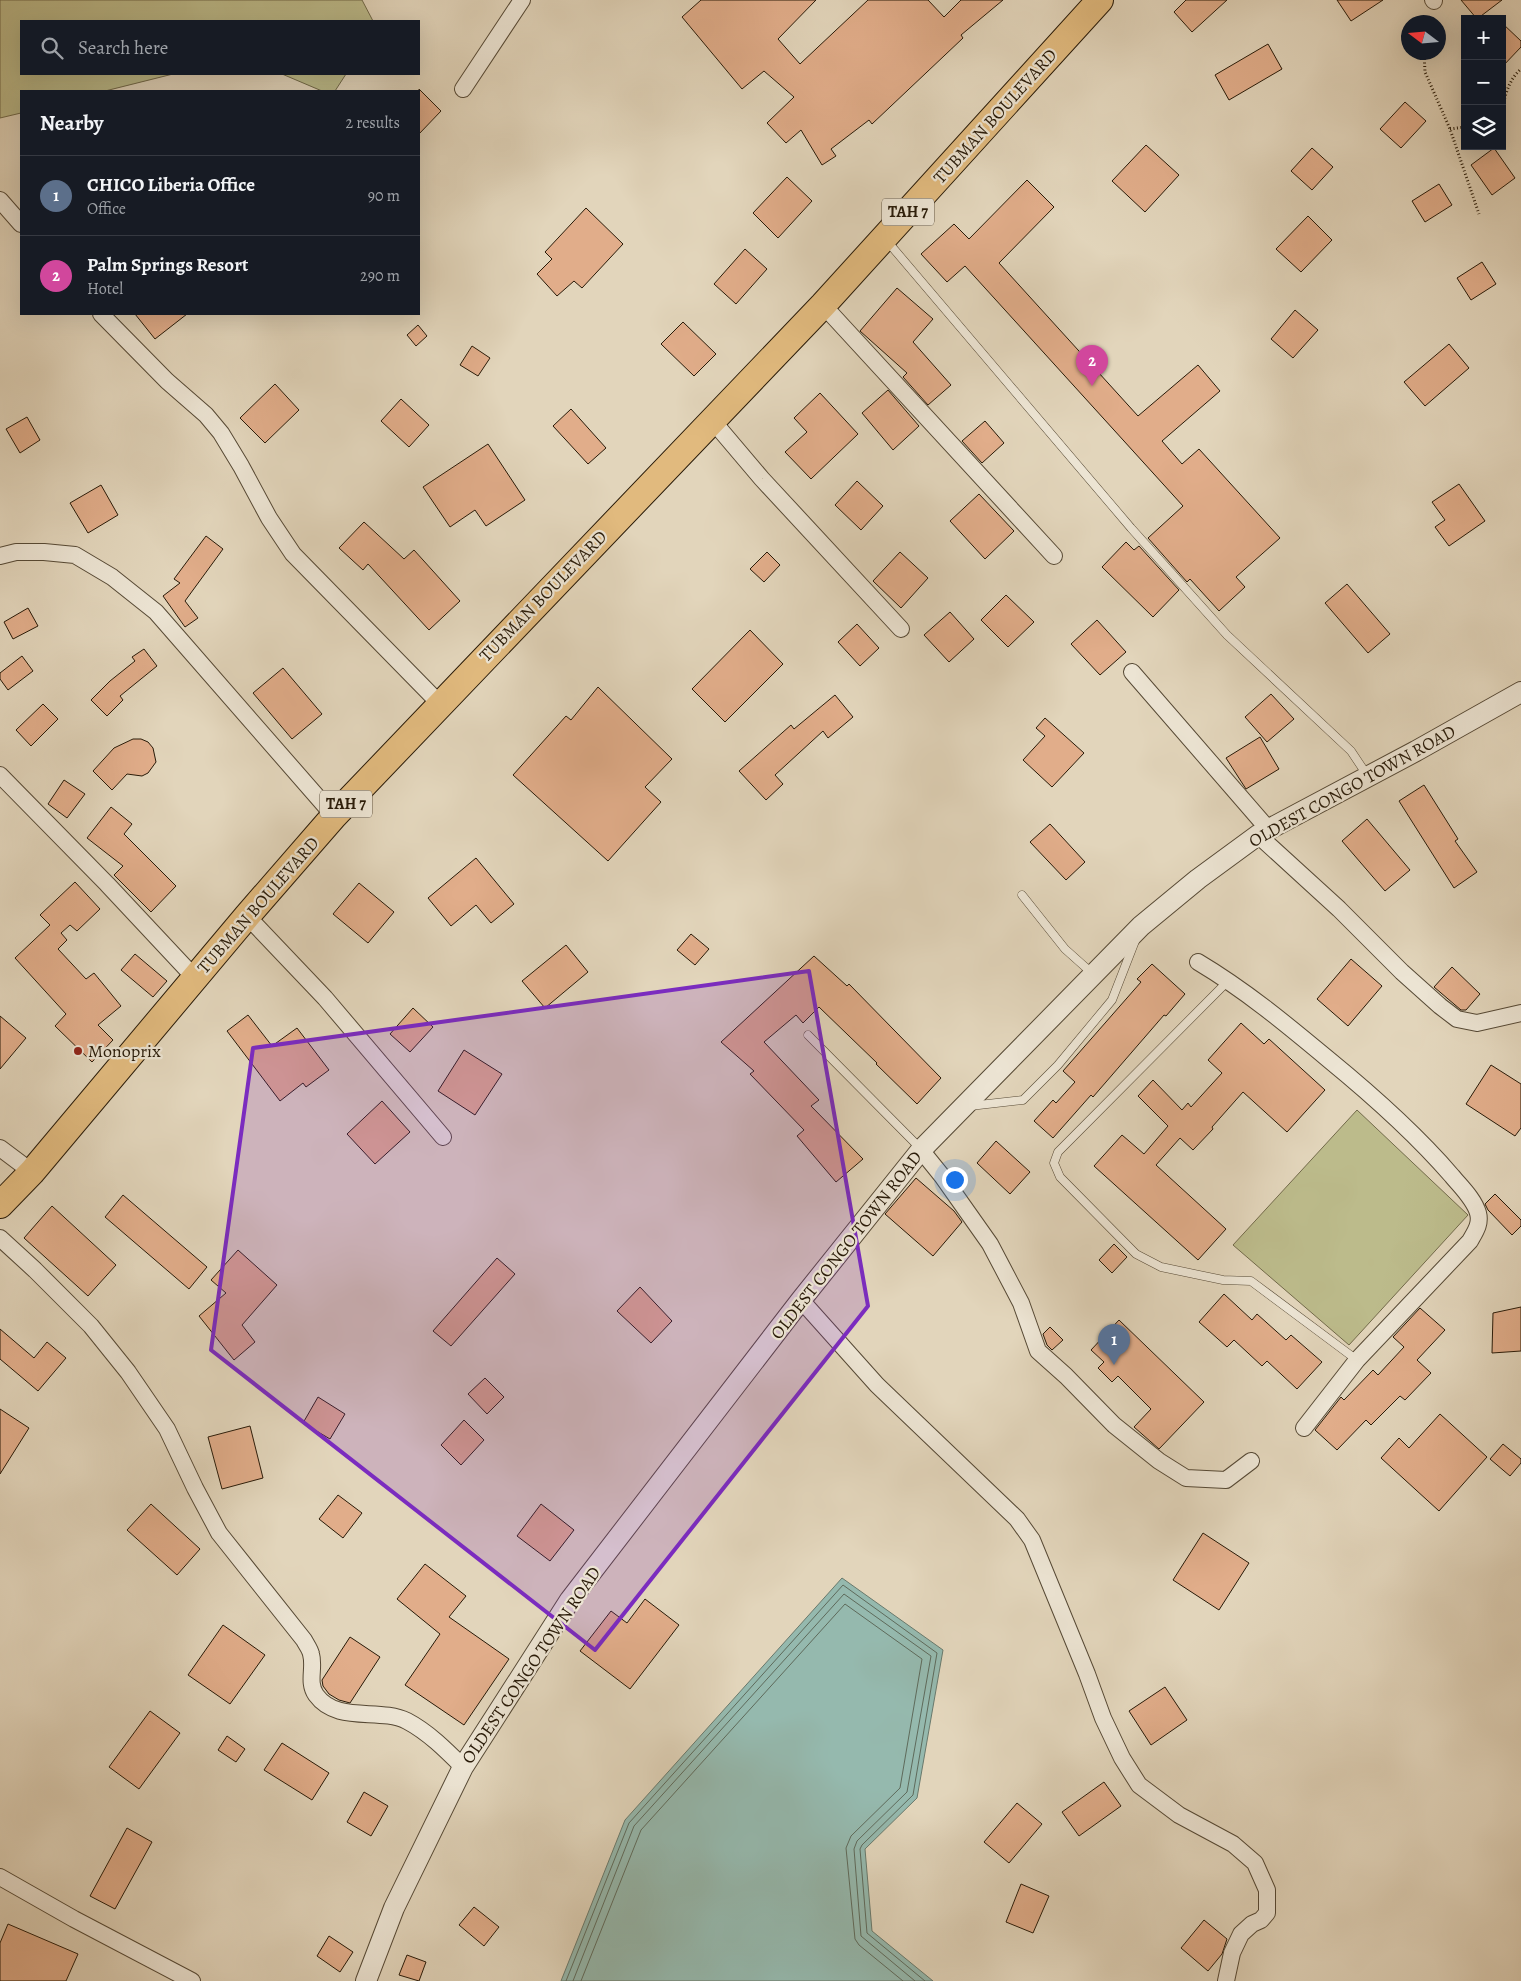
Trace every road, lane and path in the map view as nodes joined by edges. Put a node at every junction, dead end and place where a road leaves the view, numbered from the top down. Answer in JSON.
{"nodes":[{"id":1,"x":522,"y":0,"type":"edge"},
{"id":2,"x":1100,"y":0,"type":"edge"},
{"id":3,"x":1424,"y":60,"type":"edge"},
{"id":4,"x":1521,"y":69,"type":"edge"},
{"id":5,"x":463,"y":89,"type":"dead end"},
{"id":6,"x":1503,"y":105,"type":"edge"},
{"id":7,"x":1461,"y":128,"type":"edge"},
{"id":8,"x":1450,"y":129,"type":"junction"},
{"id":9,"x":0,"y":200,"type":"edge"},
{"id":10,"x":1478,"y":214,"type":"dead end"},
{"id":11,"x":20,"y":223,"type":"edge"},
{"id":12,"x":884,"y":238,"type":"junction"},
{"id":13,"x":823,"y":305,"type":"junction"},
{"id":14,"x":102,"y":315,"type":"edge"},
{"id":15,"x":712,"y":420,"type":"junction"},
{"id":16,"x":0,"y":556,"type":"edge"},
{"id":17,"x":1054,"y":556,"type":"dead end"},
{"id":18,"x":901,"y":629,"type":"dead end"},
{"id":19,"x":1132,"y":672,"type":"dead end"},
{"id":20,"x":1521,"y":692,"type":"edge"},
{"id":21,"x":440,"y":704,"type":"junction"},
{"id":22,"x":0,"y":775,"type":"edge"},
{"id":23,"x":1368,"y":776,"type":"junction"},
{"id":24,"x":334,"y":816,"type":"junction"},
{"id":25,"x":1263,"y":833,"type":"junction"},
{"id":26,"x":1022,"y":896,"type":"dead end"},
{"id":27,"x":247,"y":916,"type":"junction"},
{"id":28,"x":1141,"y":926,"type":"junction"},
{"id":29,"x":1198,"y":962,"type":"dead end"},
{"id":30,"x":1093,"y":974,"type":"junction"},
{"id":31,"x":195,"y":978,"type":"junction"},
{"id":32,"x":1229,"y":980,"type":"junction"},
{"id":33,"x":1521,"y":1013,"type":"edge"},
{"id":34,"x":808,"y":1035,"type":"dead end"},
{"id":35,"x":963,"y":1106,"type":"junction"},
{"id":36,"x":443,"y":1137,"type":"dead end"},
{"id":37,"x":0,"y":1148,"type":"edge"},
{"id":38,"x":921,"y":1150,"type":"junction"},
{"id":39,"x":32,"y":1172,"type":"junction"},
{"id":40,"x":0,"y":1205,"type":"edge"},
{"id":41,"x":0,"y":1238,"type":"edge"},
{"id":42,"x":801,"y":1300,"type":"junction"},
{"id":43,"x":1357,"y":1360,"type":"junction"},
{"id":44,"x":1304,"y":1428,"type":"dead end"},
{"id":45,"x":1251,"y":1461,"type":"dead end"},
{"id":46,"x":463,"y":1767,"type":"junction"},
{"id":47,"x":0,"y":1877,"type":"edge"},
{"id":48,"x":192,"y":1981,"type":"edge"},
{"id":49,"x":366,"y":1981,"type":"edge"},
{"id":50,"x":1226,"y":1981,"type":"edge"}],
"edges":[{"from":1,"to":5,"type":"street"},
{"from":2,"to":12,"type":"highway","name":"TUBMAN BOULEVARD","number":"TAH 7"},
{"from":3,"to":8,"type":"path"},
{"from":4,"to":6,"type":"path"},
{"from":7,"to":8,"type":"path"},
{"from":8,"to":10,"type":"path"},
{"from":9,"to":11,"type":"street"},
{"from":12,"to":13,"type":"highway","name":"TUBMAN BOULEVARD","number":"TAH 7"},
{"from":12,"to":23,"type":"lane"},
{"from":13,"to":15,"type":"highway","name":"TUBMAN BOULEVARD","number":"TAH 7"},
{"from":13,"to":17,"type":"street"},
{"from":14,"to":21,"type":"street"},
{"from":15,"to":18,"type":"street"},
{"from":15,"to":21,"type":"highway","name":"TUBMAN BOULEVARD","number":"TAH 7"},
{"from":16,"to":24,"type":"street"},
{"from":19,"to":25,"type":"street"},
{"from":20,"to":23,"type":"street","name":"OLDEST CONGO TOWN ROAD"},
{"from":21,"to":24,"type":"highway","name":"TUBMAN BOULEVARD","number":"TAH 7"},
{"from":22,"to":31,"type":"street"},
{"from":23,"to":25,"type":"street","name":"OLDEST CONGO TOWN ROAD"},
{"from":24,"to":27,"type":"highway","name":"TUBMAN BOULEVARD","number":"TAH 7"},
{"from":25,"to":28,"type":"street","name":"OLDEST CONGO TOWN ROAD"},
{"from":25,"to":33,"type":"street"},
{"from":26,"to":30,"type":"lane"},
{"from":27,"to":31,"type":"highway","name":"TUBMAN BOULEVARD","number":"TAH 7"},
{"from":27,"to":36,"type":"street"},
{"from":28,"to":30,"type":"street","name":"OLDEST CONGO TOWN ROAD"},
{"from":28,"to":35,"type":"lane"},
{"from":29,"to":32,"type":"street"},
{"from":30,"to":35,"type":"street","name":"OLDEST CONGO TOWN ROAD"},
{"from":31,"to":39,"type":"highway","name":"TUBMAN BOULEVARD","number":"TAH 7"},
{"from":32,"to":43,"type":"street"},
{"from":32,"to":43,"type":"lane"},
{"from":34,"to":38,"type":"lane"},
{"from":35,"to":38,"type":"street","name":"OLDEST CONGO TOWN ROAD"},
{"from":37,"to":39,"type":"street"},
{"from":38,"to":42,"type":"street","name":"OLDEST CONGO TOWN ROAD"},
{"from":38,"to":45,"type":"street"},
{"from":39,"to":40,"type":"highway","name":"TUBMAN BOULEVARD","number":"TAH 7"},
{"from":41,"to":46,"type":"street"},
{"from":42,"to":46,"type":"street","name":"OLDEST CONGO TOWN ROAD"},
{"from":42,"to":50,"type":"street"},
{"from":43,"to":44,"type":"street"},
{"from":46,"to":49,"type":"street","name":"OLDEST CONGO TOWN ROAD"},
{"from":47,"to":48,"type":"street"}]}
